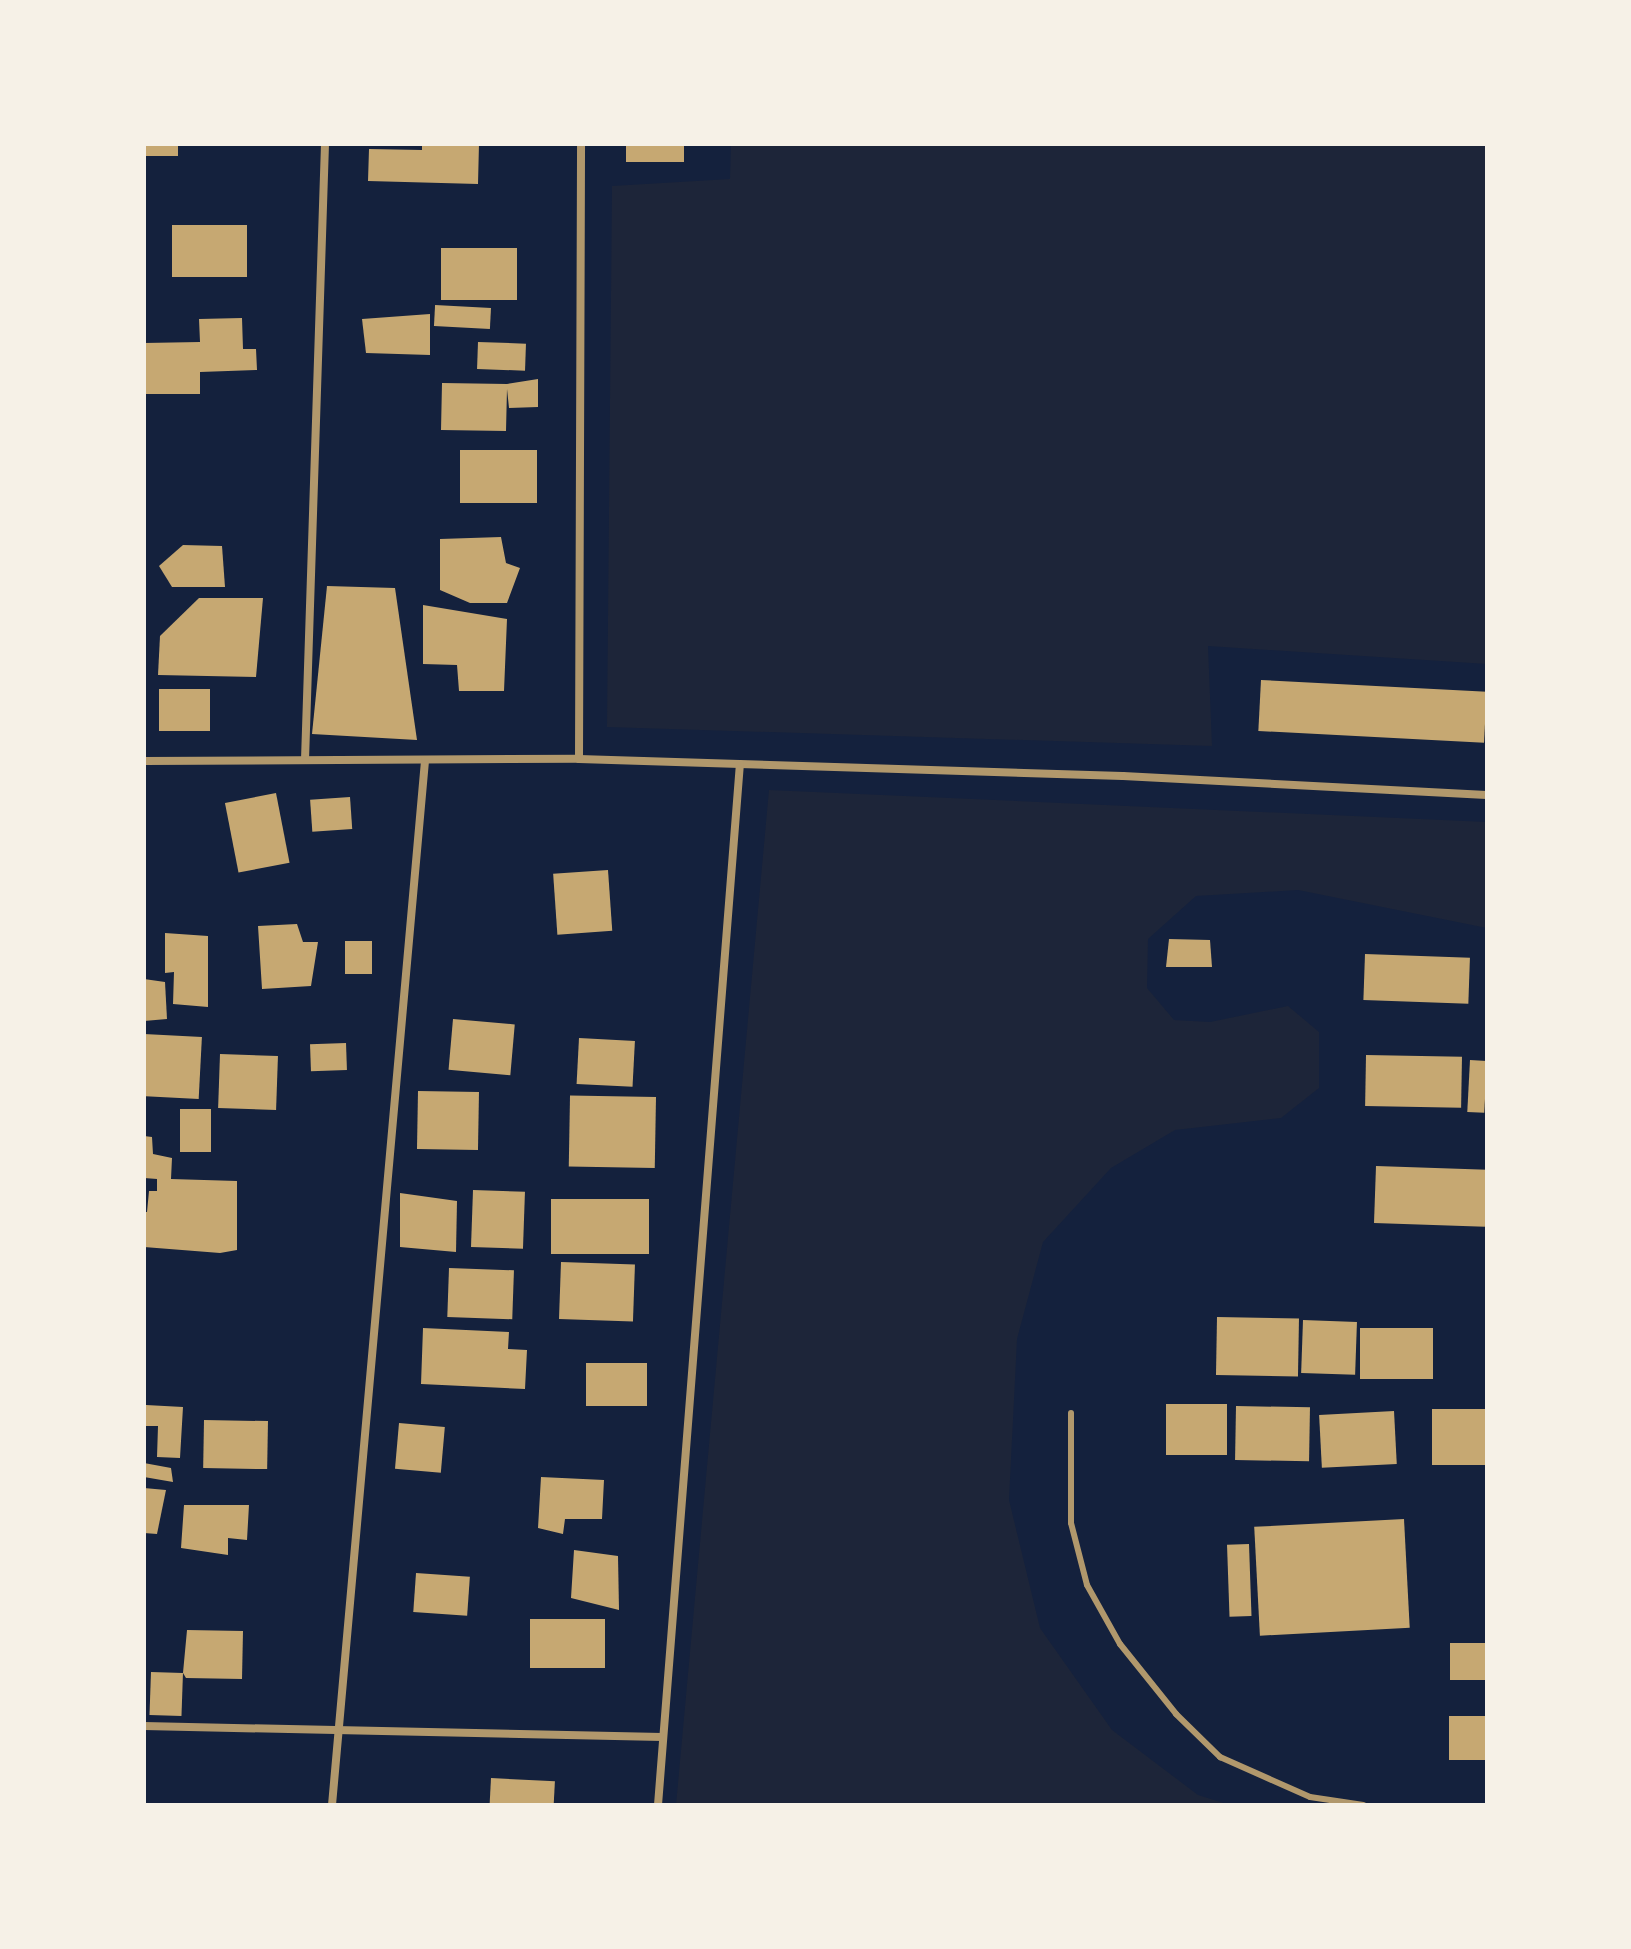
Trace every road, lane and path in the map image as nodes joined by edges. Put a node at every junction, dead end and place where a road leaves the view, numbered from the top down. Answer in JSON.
{"nodes":[{"id":1,"x":325,"y":144,"type":"edge"},
{"id":2,"x":581,"y":144,"type":"edge"},
{"id":3,"x":579,"y":759,"type":"junction"},
{"id":4,"x":305,"y":760,"type":"junction"},
{"id":5,"x":425,"y":760,"type":"junction"},
{"id":6,"x":144,"y":761,"type":"edge"},
{"id":7,"x":740,"y":764,"type":"junction"},
{"id":8,"x":1487,"y":795,"type":"edge"},
{"id":9,"x":1071,"y":1413,"type":"dead end"},
{"id":10,"x":144,"y":1726,"type":"edge"},
{"id":11,"x":340,"y":1731,"type":"junction"},
{"id":12,"x":662,"y":1737,"type":"junction"},
{"id":13,"x":332,"y":1805,"type":"edge"},
{"id":14,"x":658,"y":1805,"type":"edge"},
{"id":15,"x":1363,"y":1805,"type":"edge"}],
"edges":[{"from":1,"to":4,"type":"street"},
{"from":2,"to":3,"type":"street"},
{"from":3,"to":5,"type":"street"},
{"from":3,"to":7,"type":"street"},
{"from":4,"to":5,"type":"street"},
{"from":4,"to":6,"type":"street"},
{"from":5,"to":11,"type":"street"},
{"from":7,"to":8,"type":"street"},
{"from":7,"to":12,"type":"street"},
{"from":9,"to":15,"type":"lane"},
{"from":10,"to":11,"type":"street"},
{"from":11,"to":12,"type":"street"},
{"from":11,"to":13,"type":"street"},
{"from":12,"to":14,"type":"street"}]}
